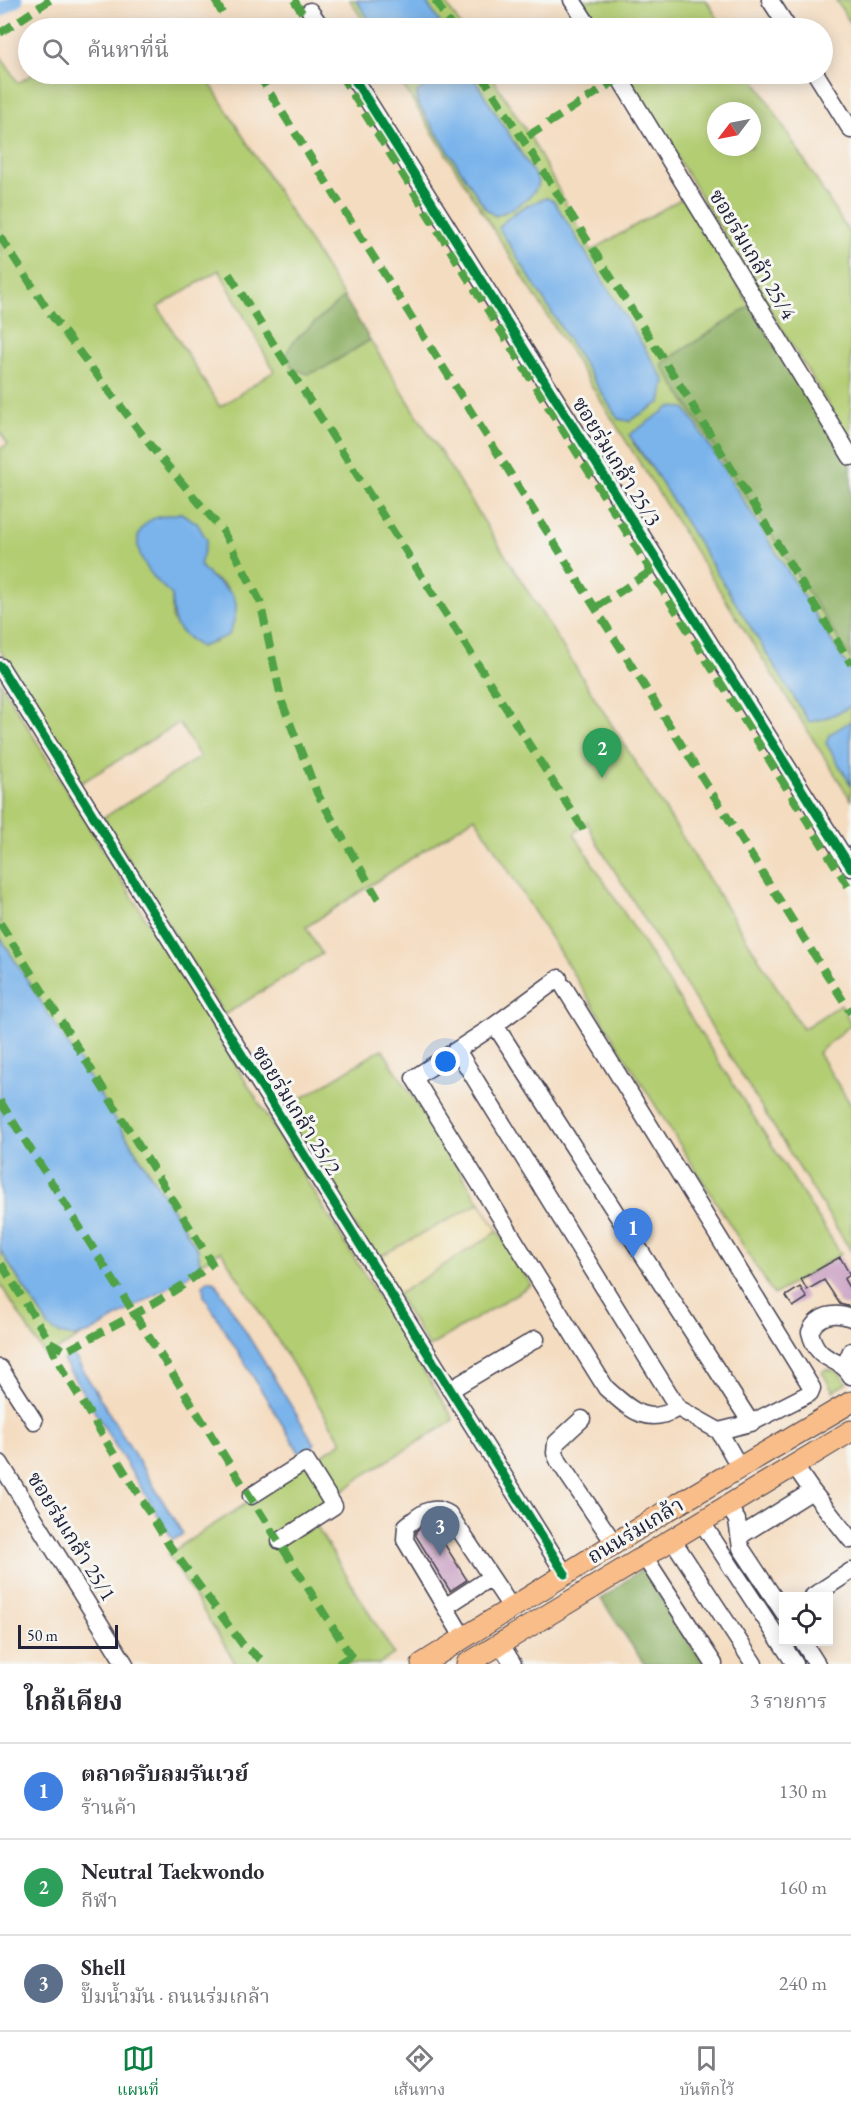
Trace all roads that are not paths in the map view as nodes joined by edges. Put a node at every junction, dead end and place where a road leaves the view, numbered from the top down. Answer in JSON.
{"nodes":[{"id":1,"x":572,"y":0,"type":"edge"},
{"id":2,"x":770,"y":0,"type":"edge"},
{"id":3,"x":310,"y":10,"type":"dead end"},
{"id":4,"x":315,"y":18,"type":"edge"},
{"id":5,"x":584,"y":18,"type":"edge"},
{"id":6,"x":782,"y":18,"type":"edge"},
{"id":7,"x":357,"y":84,"type":"edge"},
{"id":8,"x":623,"y":84,"type":"edge"},
{"id":9,"x":822,"y":84,"type":"edge"},
{"id":10,"x":851,"y":130,"type":"edge"},
{"id":11,"x":851,"y":457,"type":"edge"},
{"id":12,"x":0,"y":666,"type":"edge"},
{"id":13,"x":851,"y":868,"type":"edge"},
{"id":14,"x":495,"y":1025,"type":"junction"},
{"id":15,"x":457,"y":1050,"type":"junction"},
{"id":16,"x":851,"y":1318,"type":"edge"},
{"id":17,"x":536,"y":1339,"type":"dead end"},
{"id":18,"x":851,"y":1351,"type":"edge"},
{"id":19,"x":0,"y":1368,"type":"edge"},
{"id":20,"x":850,"y":1374,"type":"edge"},
{"id":21,"x":450,"y":1390,"type":"junction"},
{"id":22,"x":851,"y":1402,"type":"edge"},
{"id":23,"x":678,"y":1408,"type":"junction"},
{"id":24,"x":582,"y":1419,"type":"dead end"},
{"id":25,"x":34,"y":1421,"type":"dead end"},
{"id":26,"x":751,"y":1423,"type":"junction"},
{"id":27,"x":720,"y":1431,"type":"junction"},
{"id":28,"x":851,"y":1431,"type":"edge"},
{"id":29,"x":0,"y":1463,"type":"edge"},
{"id":30,"x":795,"y":1465,"type":"junction"},
{"id":31,"x":740,"y":1468,"type":"junction"},
{"id":32,"x":812,"y":1491,"type":"junction"},
{"id":33,"x":251,"y":1496,"type":"dead end"},
{"id":34,"x":728,"y":1506,"type":"junction"},
{"id":35,"x":701,"y":1521,"type":"junction"},
{"id":36,"x":740,"y":1536,"type":"junction"},
{"id":37,"x":672,"y":1539,"type":"junction"},
{"id":38,"x":851,"y":1540,"type":"edge"},
{"id":39,"x":280,"y":1541,"type":"dead end"},
{"id":40,"x":614,"y":1543,"type":"junction"},
{"id":41,"x":644,"y":1556,"type":"junction"},
{"id":42,"x":851,"y":1571,"type":"edge"},
{"id":43,"x":565,"y":1574,"type":"junction"},
{"id":44,"x":491,"y":1577,"type":"junction"},
{"id":45,"x":819,"y":1592,"type":"edge"},
{"id":46,"x":445,"y":1607,"type":"junction"},
{"id":47,"x":511,"y":1607,"type":"junction"},
{"id":48,"x":779,"y":1607,"type":"edge"},
{"id":49,"x":463,"y":1637,"type":"junction"},
{"id":50,"x":805,"y":1646,"type":"edge"},
{"id":51,"x":493,"y":1653,"type":"edge"},
{"id":52,"x":125,"y":1664,"type":"edge"},
{"id":53,"x":422,"y":1664,"type":"edge"},
{"id":54,"x":467,"y":1664,"type":"edge"},
{"id":55,"x":513,"y":1664,"type":"edge"},
{"id":56,"x":714,"y":1664,"type":"edge"},
{"id":57,"x":754,"y":1664,"type":"edge"},
{"id":58,"x":795,"y":1664,"type":"edge"},
{"id":59,"x":817,"y":1664,"type":"edge"}],
"edges":[{"from":1,"to":5,"type":"street"},
{"from":2,"to":6,"type":"street"},
{"from":3,"to":4,"type":"street"},
{"from":7,"to":13,"type":"street","name":"ซอยร่มเกล้า 25/3"},
{"from":8,"to":11,"type":"street","name":"ซอยร่มเกล้า 25/4"},
{"from":9,"to":10,"type":"street"},
{"from":12,"to":21,"type":"street","name":"ซอยร่มเกล้า 25/2"},
{"from":14,"to":15,"type":"street"},
{"from":14,"to":26,"type":"street"},
{"from":14,"to":26,"type":"street"},
{"from":15,"to":23,"type":"street"},
{"from":15,"to":23,"type":"street"},
{"from":16,"to":20,"type":"street"},
{"from":17,"to":21,"type":"street"},
{"from":18,"to":20,"type":"street"},
{"from":19,"to":25,"type":"street"},
{"from":21,"to":43,"type":"street","name":"ซอยร่มเกล้า 25/2"},
{"from":22,"to":31,"type":"main road","name":"ถนนร่มเกล้า"},
{"from":23,"to":27,"type":"street"},
{"from":24,"to":40,"type":"street"},
{"from":26,"to":27,"type":"street"},
{"from":27,"to":31,"type":"street"},
{"from":28,"to":30,"type":"main road","name":"ถนนร่มเกล้า"},
{"from":29,"to":52,"type":"street","name":"ซอยร่มเกล้า 25/1"},
{"from":30,"to":32,"type":"street"},
{"from":30,"to":34,"type":"main road","name":"ถนนร่มเกล้า"},
{"from":31,"to":40,"type":"main road","name":"ถนนร่มเกล้า"},
{"from":32,"to":36,"type":"street"},
{"from":32,"to":38,"type":"street"},
{"from":33,"to":39,"type":"street"},
{"from":34,"to":35,"type":"main road","name":"ถนนร่มเกล้า"},
{"from":34,"to":36,"type":"street"},
{"from":35,"to":37,"type":"main road","name":"ถนนร่มเกล้า"},
{"from":35,"to":58,"type":"street"},
{"from":36,"to":48,"type":"street"},
{"from":37,"to":41,"type":"main road","name":"ถนนร่มเกล้า"},
{"from":37,"to":57,"type":"street"},
{"from":40,"to":43,"type":"main road","name":"ถนนร่มเกล้า"},
{"from":41,"to":51,"type":"main road","name":"ถนนร่มเกล้า"},
{"from":41,"to":56,"type":"street"},
{"from":42,"to":45,"type":"street"},
{"from":43,"to":47,"type":"main road","name":"ถนนร่มเกล้า"},
{"from":44,"to":46,"type":"street"},
{"from":44,"to":46,"type":"street"},
{"from":44,"to":47,"type":"street"},
{"from":46,"to":49,"type":"street"},
{"from":47,"to":49,"type":"main road","name":"ถนนร่มเกล้า"},
{"from":49,"to":53,"type":"main road","name":"ถนนร่มเกล้า"},
{"from":50,"to":59,"type":"street"},
{"from":51,"to":54,"type":"main road","name":"ถนนร่มเกล้า"},
{"from":51,"to":55,"type":"street"}]}
